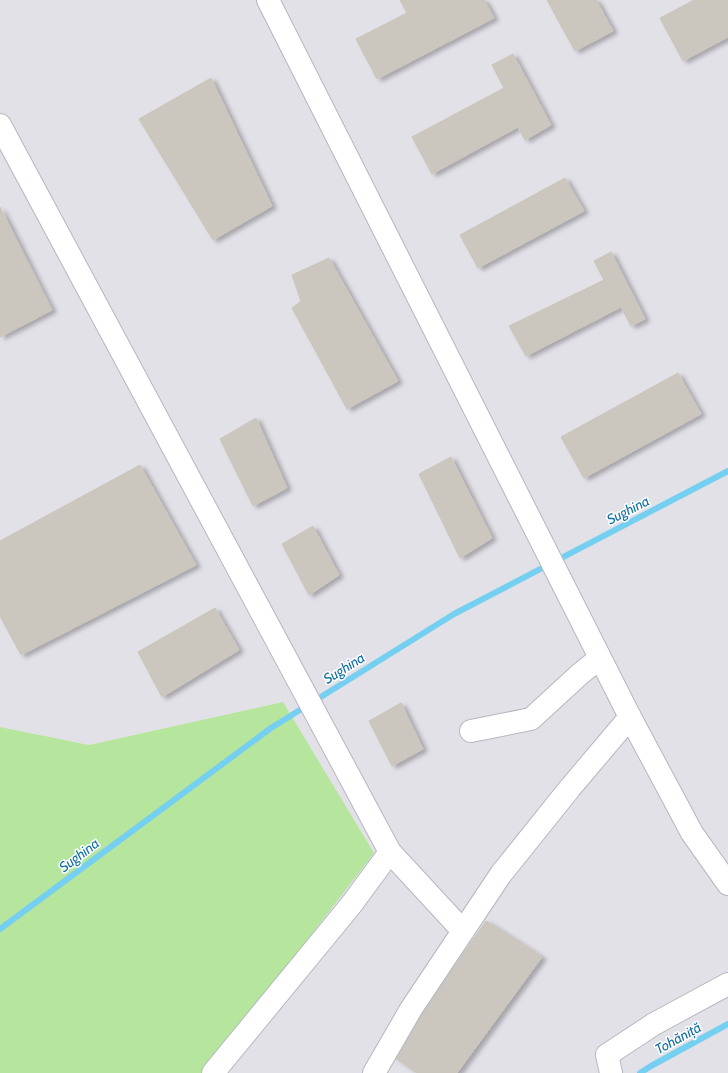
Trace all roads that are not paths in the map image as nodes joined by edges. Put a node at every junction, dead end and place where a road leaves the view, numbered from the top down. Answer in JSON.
{"nodes":[{"id":1,"x":268,"y":0,"type":"edge"},
{"id":2,"x":0,"y":125,"type":"edge"},
{"id":3,"x":600,"y":658,"type":"junction"},
{"id":4,"x":630,"y":717,"type":"junction"},
{"id":5,"x":471,"y":731,"type":"dead end"},
{"id":6,"x":390,"y":852,"type":"junction"},
{"id":7,"x":728,"y":884,"type":"edge"},
{"id":8,"x":463,"y":931,"type":"junction"},
{"id":9,"x":728,"y":984,"type":"edge"},
{"id":10,"x":213,"y":1073,"type":"edge"},
{"id":11,"x":374,"y":1073,"type":"edge"},
{"id":12,"x":611,"y":1073,"type":"edge"}],
"edges":[{"from":1,"to":3,"type":"lane"},
{"from":2,"to":6,"type":"lane"},
{"from":3,"to":4,"type":"lane"},
{"from":3,"to":5,"type":"lane"},
{"from":4,"to":7,"type":"lane"},
{"from":4,"to":8,"type":"lane"},
{"from":6,"to":8,"type":"lane"},
{"from":6,"to":10,"type":"lane"},
{"from":8,"to":11,"type":"lane"},
{"from":9,"to":12,"type":"lane"}]}
